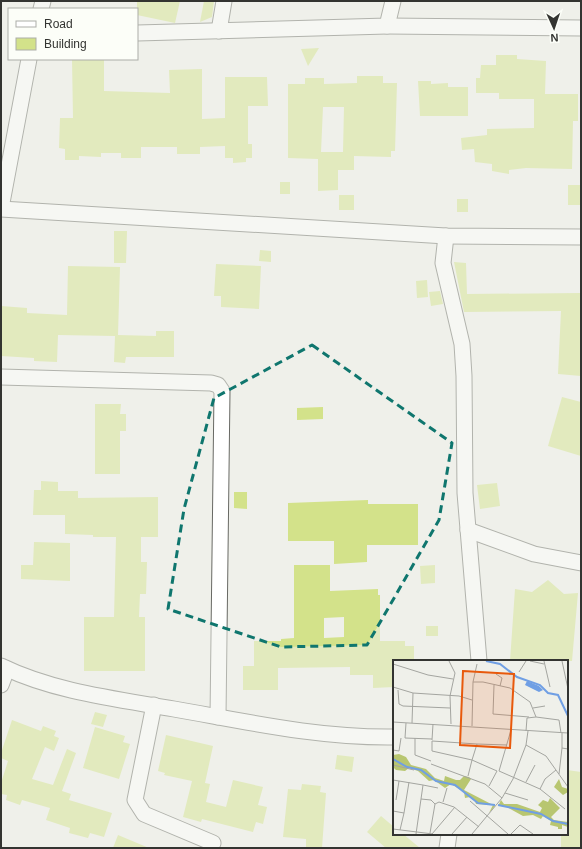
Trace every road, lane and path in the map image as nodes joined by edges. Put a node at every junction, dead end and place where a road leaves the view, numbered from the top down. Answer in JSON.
{"nodes":[{"id":1,"x":224,"y":1,"type":"edge"},
{"id":2,"x":393,"y":1,"type":"edge"},
{"id":3,"x":387,"y":26,"type":"junction"},
{"id":4,"x":581,"y":28,"type":"edge"},
{"id":5,"x":219,"y":30,"type":"junction"},
{"id":6,"x":138,"y":33,"type":"edge"},
{"id":7,"x":29,"y":60,"type":"edge"},
{"id":8,"x":1,"y":208,"type":"edge"},
{"id":9,"x":446,"y":236,"type":"junction"},
{"id":10,"x":581,"y":237,"type":"edge"},
{"id":11,"x":1,"y":377,"type":"edge"},
{"id":12,"x":468,"y":530,"type":"junction"},
{"id":13,"x":581,"y":562,"type":"edge"},
{"id":14,"x":478,"y":660,"type":"edge"},
{"id":15,"x":4,"y":667,"type":"edge"},
{"id":16,"x":1,"y":685,"type":"edge"},
{"id":17,"x":154,"y":705,"type":"junction"},
{"id":18,"x":218,"y":717,"type":"junction"},
{"id":19,"x":393,"y":737,"type":"edge"},
{"id":20,"x":449,"y":835,"type":"edge"},
{"id":21,"x":213,"y":844,"type":"dead end"},
{"id":22,"x":447,"y":848,"type":"edge"}],
"edges":[{"from":1,"to":5,"type":"street"},
{"from":2,"to":3,"type":"street"},
{"from":3,"to":4,"type":"street"},
{"from":3,"to":5,"type":"street"},
{"from":5,"to":6,"type":"street"},
{"from":7,"to":8,"type":"street"},
{"from":8,"to":9,"type":"street"},
{"from":9,"to":10,"type":"street"},
{"from":9,"to":12,"type":"street"},
{"from":11,"to":18,"type":"street"},
{"from":12,"to":13,"type":"street"},
{"from":12,"to":14,"type":"street"},
{"from":15,"to":16,"type":"street"},
{"from":15,"to":17,"type":"street"},
{"from":17,"to":18,"type":"street"},
{"from":17,"to":21,"type":"street"},
{"from":18,"to":19,"type":"street"},
{"from":20,"to":22,"type":"street"}]}
